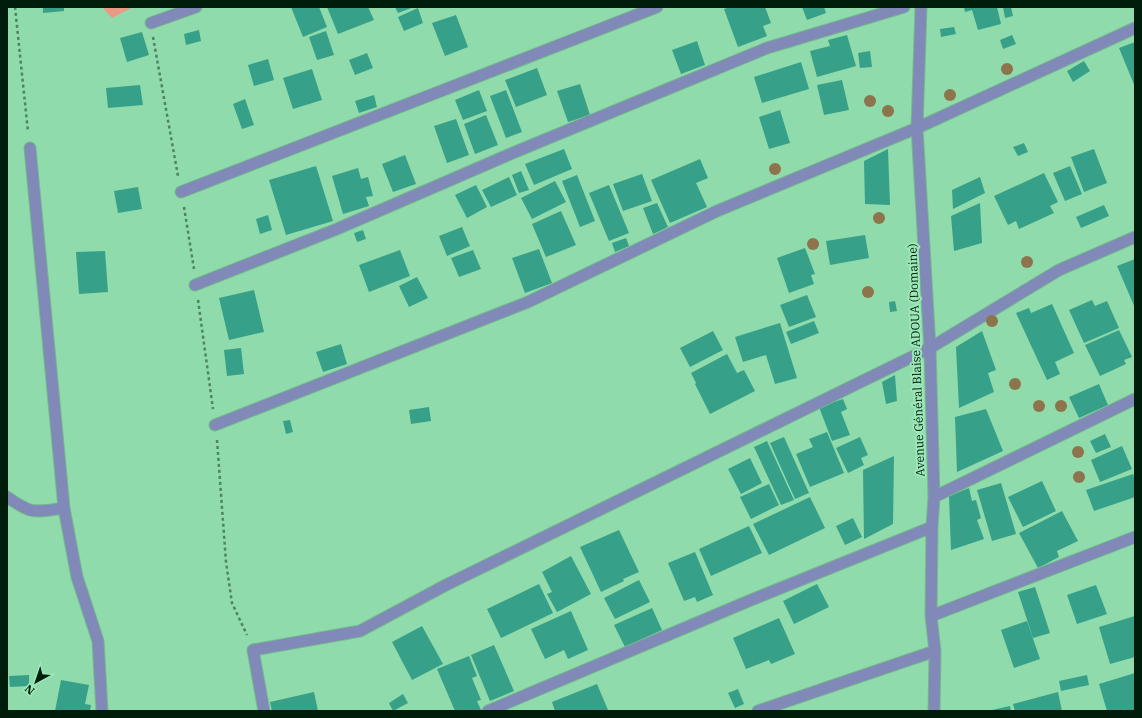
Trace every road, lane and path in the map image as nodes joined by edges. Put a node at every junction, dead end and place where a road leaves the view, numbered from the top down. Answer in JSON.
{"nodes":[{"id":1,"x":15,"y":7,"type":"edge"},
{"id":2,"x":196,"y":7,"type":"edge"},
{"id":3,"x":657,"y":7,"type":"edge"},
{"id":4,"x":904,"y":7,"type":"edge"},
{"id":5,"x":922,"y":7,"type":"edge"},
{"id":6,"x":151,"y":23,"type":"joint"},
{"id":7,"x":1135,"y":28,"type":"edge"},
{"id":8,"x":917,"y":128,"type":"junction"},
{"id":9,"x":30,"y":148,"type":"joint"},
{"id":10,"x":181,"y":192,"type":"junction"},
{"id":11,"x":1135,"y":237,"type":"edge"},
{"id":12,"x":195,"y":285,"type":"junction"},
{"id":13,"x":930,"y":348,"type":"junction"},
{"id":14,"x":1135,"y":399,"type":"edge"},
{"id":15,"x":215,"y":425,"type":"junction"},
{"id":16,"x":7,"y":497,"type":"edge"},
{"id":17,"x":934,"y":497,"type":"junction"},
{"id":18,"x":64,"y":508,"type":"junction"},
{"id":19,"x":932,"y":527,"type":"junction"},
{"id":20,"x":1135,"y":537,"type":"edge"},
{"id":21,"x":932,"y":616,"type":"junction"},
{"id":22,"x":253,"y":650,"type":"junction"},
{"id":23,"x":935,"y":651,"type":"junction"},
{"id":24,"x":102,"y":711,"type":"edge"},
{"id":25,"x":264,"y":711,"type":"edge"},
{"id":26,"x":488,"y":711,"type":"edge"},
{"id":27,"x":758,"y":711,"type":"edge"},
{"id":28,"x":934,"y":711,"type":"edge"}],
"edges":[{"from":1,"to":9,"type":"path"},
{"from":2,"to":6,"type":"street"},
{"from":3,"to":10,"type":"street"},
{"from":4,"to":12,"type":"street"},
{"from":5,"to":8,"type":"street","name":"Avenue Général Blaise ADOUA (Domaine)"},
{"from":6,"to":10,"type":"path"},
{"from":7,"to":8,"type":"street"},
{"from":8,"to":13,"type":"street","name":"Avenue Général Blaise ADOUA (Domaine)"},
{"from":8,"to":15,"type":"street"},
{"from":9,"to":18,"type":"street"},
{"from":10,"to":12,"type":"path"},
{"from":11,"to":13,"type":"street"},
{"from":12,"to":15,"type":"path"},
{"from":13,"to":17,"type":"street","name":"Avenue Général Blaise ADOUA (Domaine)"},
{"from":13,"to":22,"type":"street"},
{"from":14,"to":17,"type":"street"},
{"from":15,"to":22,"type":"path"},
{"from":16,"to":18,"type":"street"},
{"from":17,"to":19,"type":"street","name":"Avenue Général Blaise ADOUA (Domaine)"},
{"from":18,"to":24,"type":"street"},
{"from":19,"to":21,"type":"street","name":"Avenue Général Blaise ADOUA (Domaine)"},
{"from":19,"to":26,"type":"street"},
{"from":20,"to":21,"type":"street"},
{"from":21,"to":23,"type":"street","name":"Avenue Général Blaise ADOUA (Domaine)"},
{"from":22,"to":25,"type":"street"},
{"from":23,"to":27,"type":"street"},
{"from":23,"to":28,"type":"street","name":"Avenue Général Blaise ADOUA (Domaine)"}]}
